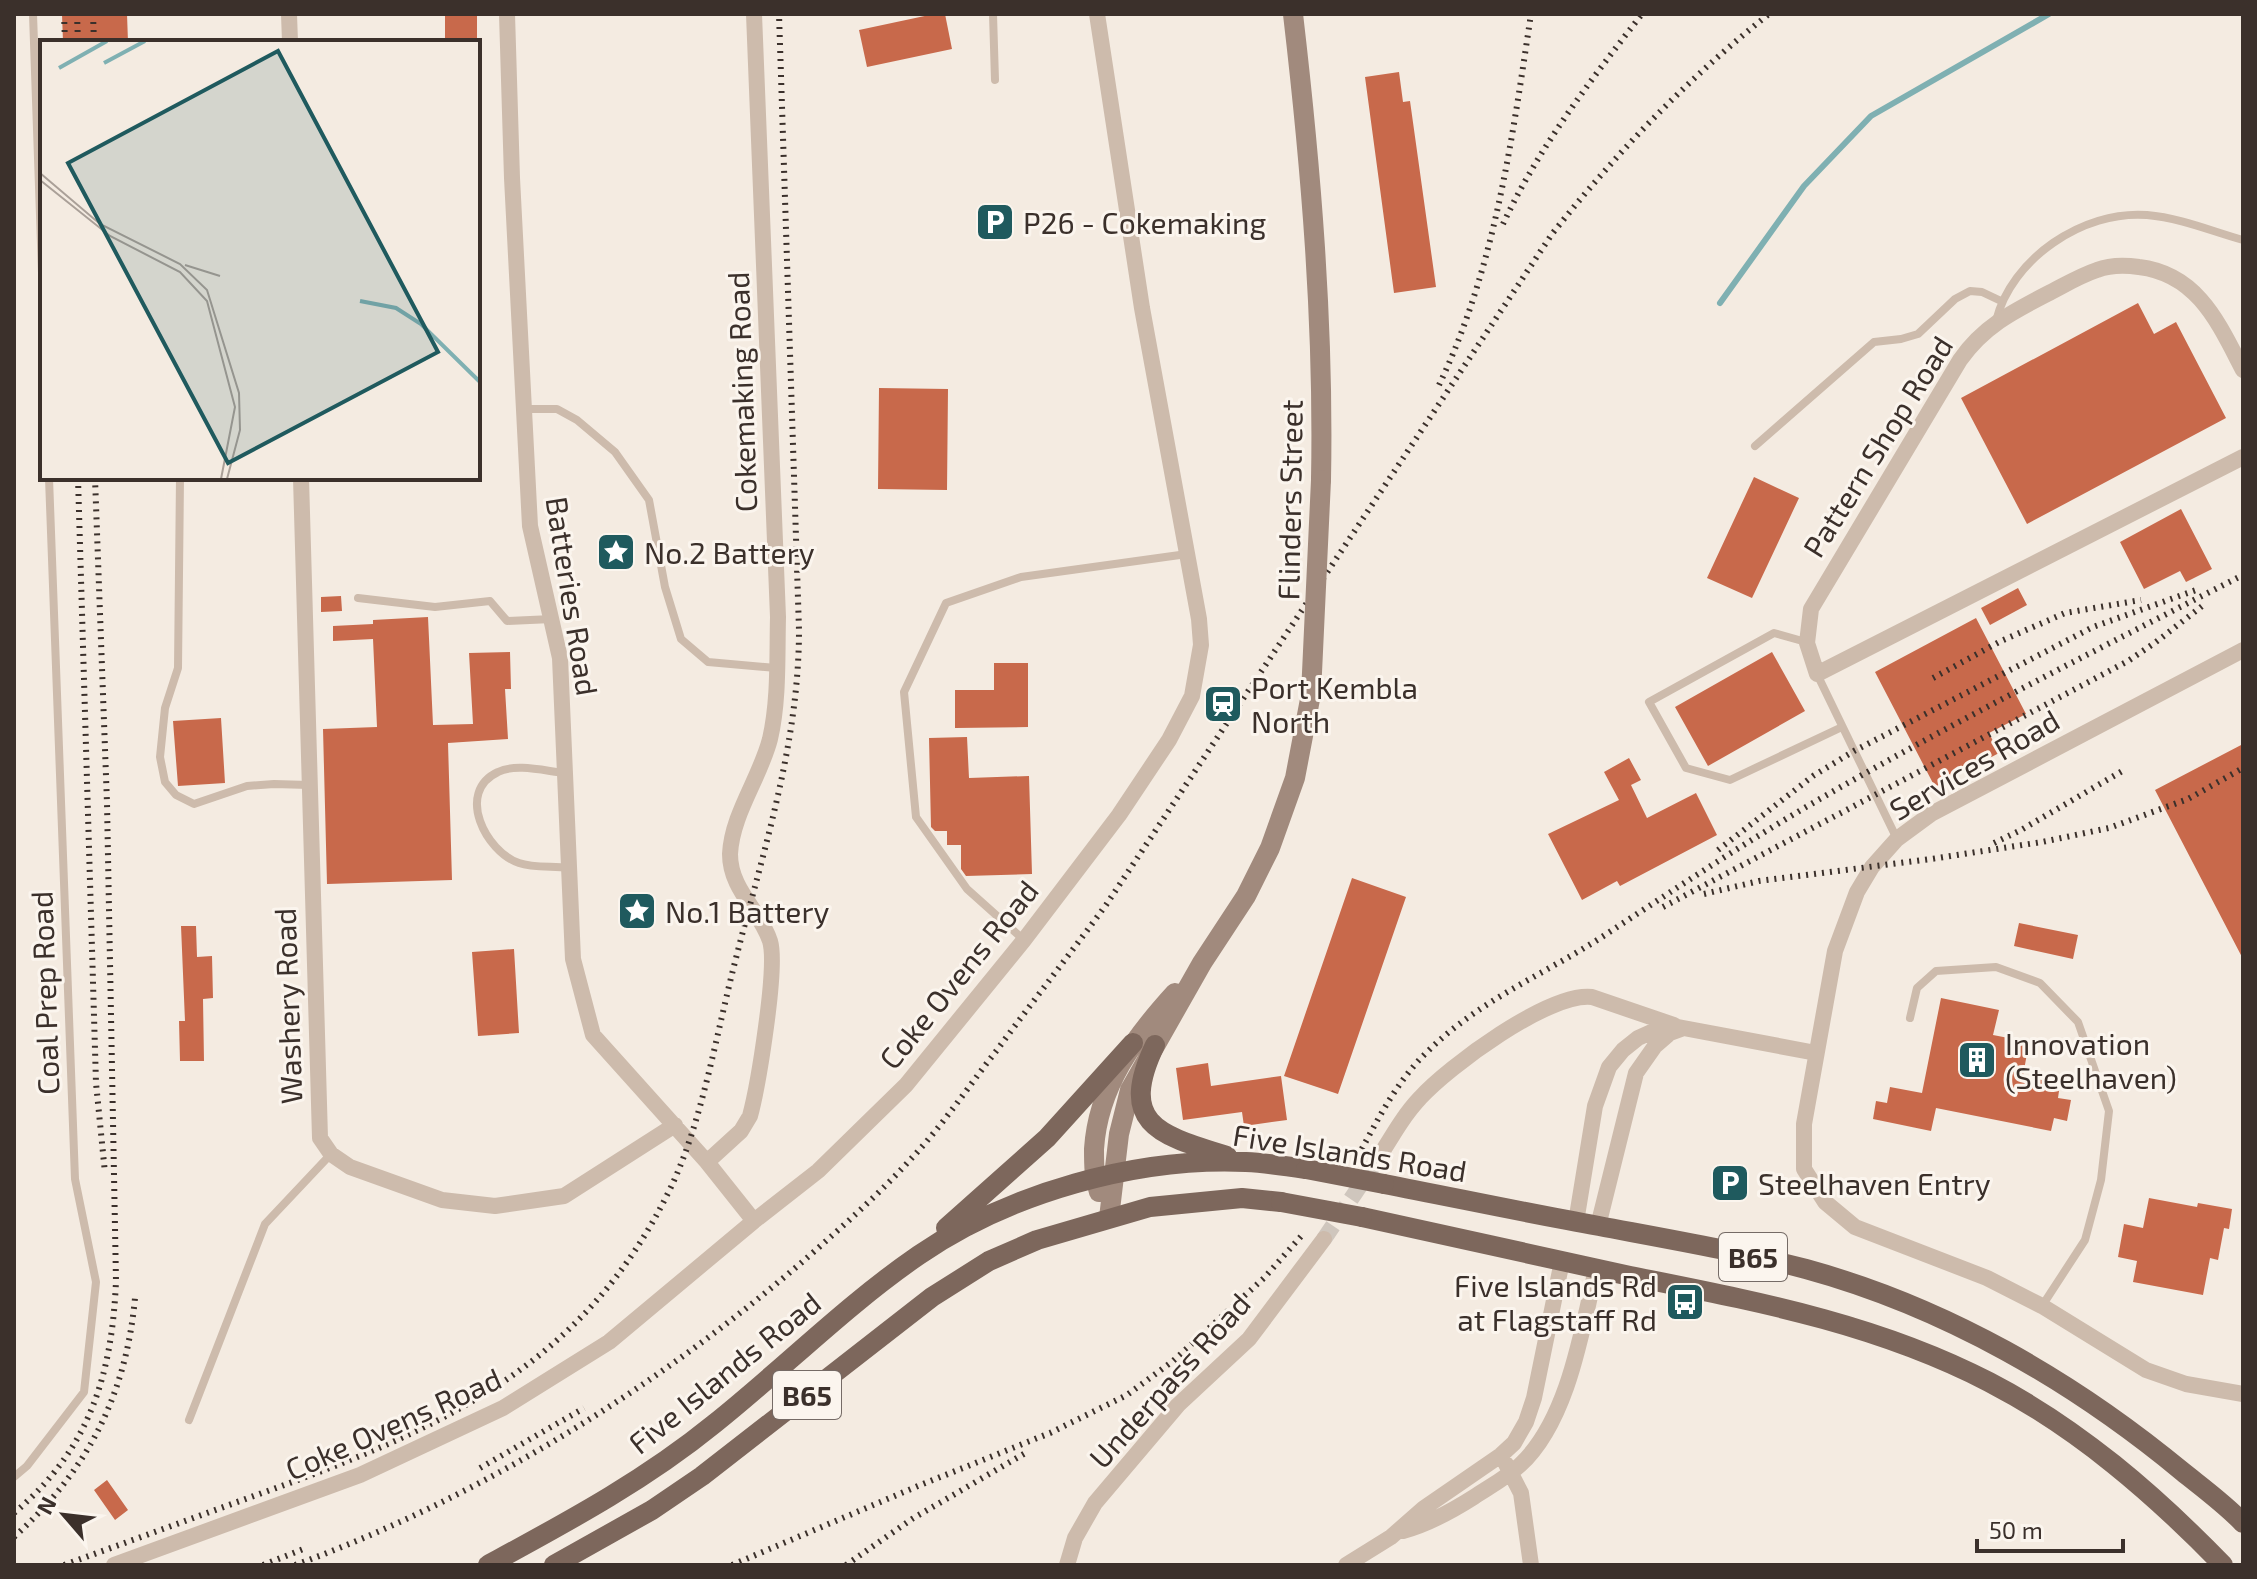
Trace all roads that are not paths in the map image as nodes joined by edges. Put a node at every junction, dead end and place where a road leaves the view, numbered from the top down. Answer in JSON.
{"nodes":[{"id":1,"x":33,"y":14,"type":"edge"},
{"id":2,"x":289,"y":14,"type":"edge"},
{"id":3,"x":507,"y":14,"type":"edge"},
{"id":4,"x":754,"y":14,"type":"edge"},
{"id":5,"x":993,"y":14,"type":"edge"},
{"id":6,"x":1097,"y":14,"type":"edge"},
{"id":7,"x":1293,"y":14,"type":"edge"},
{"id":8,"x":290,"y":40,"type":"edge"},
{"id":9,"x":995,"y":80,"type":"dead end"},
{"id":10,"x":40,"y":215,"type":"edge"},
{"id":11,"x":2243,"y":240,"type":"edge"},
{"id":12,"x":2001,"y":301,"type":"junction"},
{"id":13,"x":1996,"y":322,"type":"junction"},
{"id":14,"x":2243,"y":370,"type":"edge"},
{"id":15,"x":524,"y":409,"type":"junction"},
{"id":16,"x":1755,"y":446,"type":"dead end"},
{"id":17,"x":2243,"y":457,"type":"edge"},
{"id":18,"x":49,"y":480,"type":"edge"},
{"id":19,"x":180,"y":480,"type":"edge"},
{"id":20,"x":301,"y":480,"type":"edge"},
{"id":21,"x":1188,"y":554,"type":"junction"},
{"id":22,"x":358,"y":598,"type":"dead end"},
{"id":23,"x":552,"y":619,"type":"junction"},
{"id":24,"x":1807,"y":643,"type":"junction"},
{"id":25,"x":2243,"y":650,"type":"edge"},
{"id":26,"x":776,"y":668,"type":"junction"},
{"id":27,"x":1817,"y":674,"type":"junction"},
{"id":28,"x":1842,"y":727,"type":"junction"},
{"id":29,"x":565,"y":773,"type":"junction"},
{"id":30,"x":309,"y":785,"type":"junction"},
{"id":31,"x":1897,"y":839,"type":"junction"},
{"id":32,"x":569,"y":868,"type":"junction"},
{"id":33,"x":1024,"y":940,"type":"junction"},
{"id":34,"x":1202,"y":963,"type":"junction"},
{"id":35,"x":1910,"y":1018,"type":"dead end"},
{"id":36,"x":1687,"y":1028,"type":"junction"},
{"id":37,"x":1133,"y":1043,"type":"junction"},
{"id":38,"x":1155,"y":1045,"type":"junction"},
{"id":39,"x":1816,"y":1053,"type":"junction"},
{"id":40,"x":675,"y":1125,"type":"junction"},
{"id":41,"x":331,"y":1154,"type":"junction"},
{"id":42,"x":1378,"y":1159,"type":"tunnel mouth"},
{"id":43,"x":707,"y":1162,"type":"junction"},
{"id":44,"x":1245,"y":1162,"type":"junction"},
{"id":45,"x":1116,"y":1173,"type":"junction"},
{"id":46,"x":1094,"y":1179,"type":"junction"},
{"id":47,"x":1109,"y":1218,"type":"junction"},
{"id":48,"x":754,"y":1221,"type":"junction"},
{"id":49,"x":1576,"y":1222,"type":"junction"},
{"id":50,"x":1598,"y":1226,"type":"junction"},
{"id":51,"x":1324,"y":1239,"type":"tunnel mouth"},
{"id":52,"x":1562,"y":1261,"type":"junction"},
{"id":53,"x":904,"y":1266,"type":"junction"},
{"id":54,"x":1596,"y":1269,"type":"junction"},
{"id":55,"x":2042,"y":1306,"type":"junction"},
{"id":56,"x":2243,"y":1394,"type":"edge"},
{"id":57,"x":189,"y":1420,"type":"dead end"},
{"id":58,"x":1501,"y":1455,"type":"junction"},
{"id":59,"x":1511,"y":1472,"type":"junction"},
{"id":60,"x":14,"y":1477,"type":"edge"},
{"id":61,"x":2242,"y":1521,"type":"edge"},
{"id":62,"x":1391,"y":1537,"type":"junction"},
{"id":63,"x":114,"y":1565,"type":"edge"},
{"id":64,"x":488,"y":1565,"type":"edge"},
{"id":65,"x":554,"y":1565,"type":"edge"},
{"id":66,"x":1067,"y":1565,"type":"edge"},
{"id":67,"x":1346,"y":1565,"type":"edge"},
{"id":68,"x":1531,"y":1565,"type":"edge"},
{"id":69,"x":2223,"y":1565,"type":"edge"}],
"edges":[{"from":1,"to":10,"type":"lane"},
{"from":2,"to":8,"type":"street"},
{"from":3,"to":15,"type":"street","name":"Batteries Road"},
{"from":4,"to":26,"type":"street","name":"Cokemaking Road"},
{"from":5,"to":9,"type":"lane"},
{"from":6,"to":21,"type":"street","name":"Coke Ovens Road"},
{"from":7,"to":34,"type":"street","name":"Flinders Street","bridge":true},
{"from":11,"to":12,"type":"lane"},
{"from":12,"to":13,"type":"lane"},
{"from":12,"to":16,"type":"lane"},
{"from":13,"to":14,"type":"street","name":"Pattern Shop Road"},
{"from":13,"to":24,"type":"street","name":"Pattern Shop Road"},
{"from":15,"to":23,"type":"street","name":"Batteries Road"},
{"from":15,"to":26,"type":"lane"},
{"from":17,"to":27,"type":"street"},
{"from":18,"to":60,"type":"lane","name":"Coal Prep Road"},
{"from":19,"to":30,"type":"lane"},
{"from":20,"to":30,"type":"street","name":"Washery Road"},
{"from":21,"to":33,"type":"street","name":"Coke Ovens Road"},
{"from":21,"to":33,"type":"lane"},
{"from":22,"to":23,"type":"lane"},
{"from":23,"to":29,"type":"street","name":"Batteries Road"},
{"from":24,"to":27,"type":"street","name":"Pattern Shop Road"},
{"from":24,"to":28,"type":"lane"},
{"from":25,"to":31,"type":"street","name":"Services Road"},
{"from":26,"to":43,"type":"street","name":"Cokemaking Road"},
{"from":27,"to":28,"type":"lane","name":"Pattern Shop Road"},
{"from":28,"to":31,"type":"lane","name":"Pattern Shop Road"},
{"from":29,"to":32,"type":"street","name":"Batteries Road"},
{"from":29,"to":32,"type":"lane"},
{"from":30,"to":41,"type":"street","name":"Washery Road"},
{"from":31,"to":39,"type":"street","name":"Services Road"},
{"from":32,"to":40,"type":"street","name":"Batteries Road"},
{"from":33,"to":48,"type":"street","name":"Coke Ovens Road"},
{"from":34,"to":37,"type":"street","name":"Flinders Street"},
{"from":34,"to":38,"type":"street","name":"Flinders Street"},
{"from":35,"to":55,"type":"lane"},
{"from":36,"to":39,"type":"street"},
{"from":36,"to":42,"type":"street"},
{"from":36,"to":49,"type":"street"},
{"from":36,"to":50,"type":"street"},
{"from":37,"to":46,"type":"street","name":"Flinders Street"},
{"from":37,"to":53,"type":"main road"},
{"from":38,"to":44,"type":"main road"},
{"from":38,"to":45,"type":"street","name":"Flinders Street"},
{"from":39,"to":55,"type":"street","name":"Services Road"},
{"from":40,"to":41,"type":"street"},
{"from":40,"to":43,"type":"street","name":"Batteries Road"},
{"from":41,"to":57,"type":"lane"},
{"from":43,"to":48,"type":"street","name":"Batteries Road"},
{"from":44,"to":45,"type":"main road","name":"Five Islands Road","number":"B65"},
{"from":44,"to":49,"type":"main road","name":"Five Islands Road","number":"B65","bridge":true},
{"from":45,"to":46,"type":"main road","name":"Five Islands Road","number":"B65"},
{"from":45,"to":47,"type":"street","name":"Flinders Street"},
{"from":46,"to":47,"type":"street","name":"Flinders Street"},
{"from":46,"to":53,"type":"main road","name":"Five Islands Road","number":"B65"},
{"from":47,"to":52,"type":"main road","name":"Five Islands Road","number":"B65","bridge":true},
{"from":47,"to":65,"type":"main road","name":"Five Islands Road","number":"B65"},
{"from":48,"to":63,"type":"street","name":"Coke Ovens Road"},
{"from":49,"to":50,"type":"main road","name":"Five Islands Road","number":"B65"},
{"from":50,"to":61,"type":"main road","name":"Five Islands Road","number":"B65"},
{"from":51,"to":66,"type":"street","name":"Underpass Road"},
{"from":52,"to":54,"type":"main road","name":"Five Islands Road","number":"B65"},
{"from":52,"to":58,"type":"street"},
{"from":53,"to":64,"type":"main road","name":"Five Islands Road","number":"B65"},
{"from":54,"to":59,"type":"street"},
{"from":54,"to":69,"type":"main road","name":"Five Islands Road","number":"B65"},
{"from":55,"to":56,"type":"street","name":"Services Road"},
{"from":58,"to":59,"type":"street"},
{"from":58,"to":62,"type":"street"},
{"from":59,"to":62,"type":"street"},
{"from":59,"to":68,"type":"street"},
{"from":62,"to":67,"type":"street"}]}
